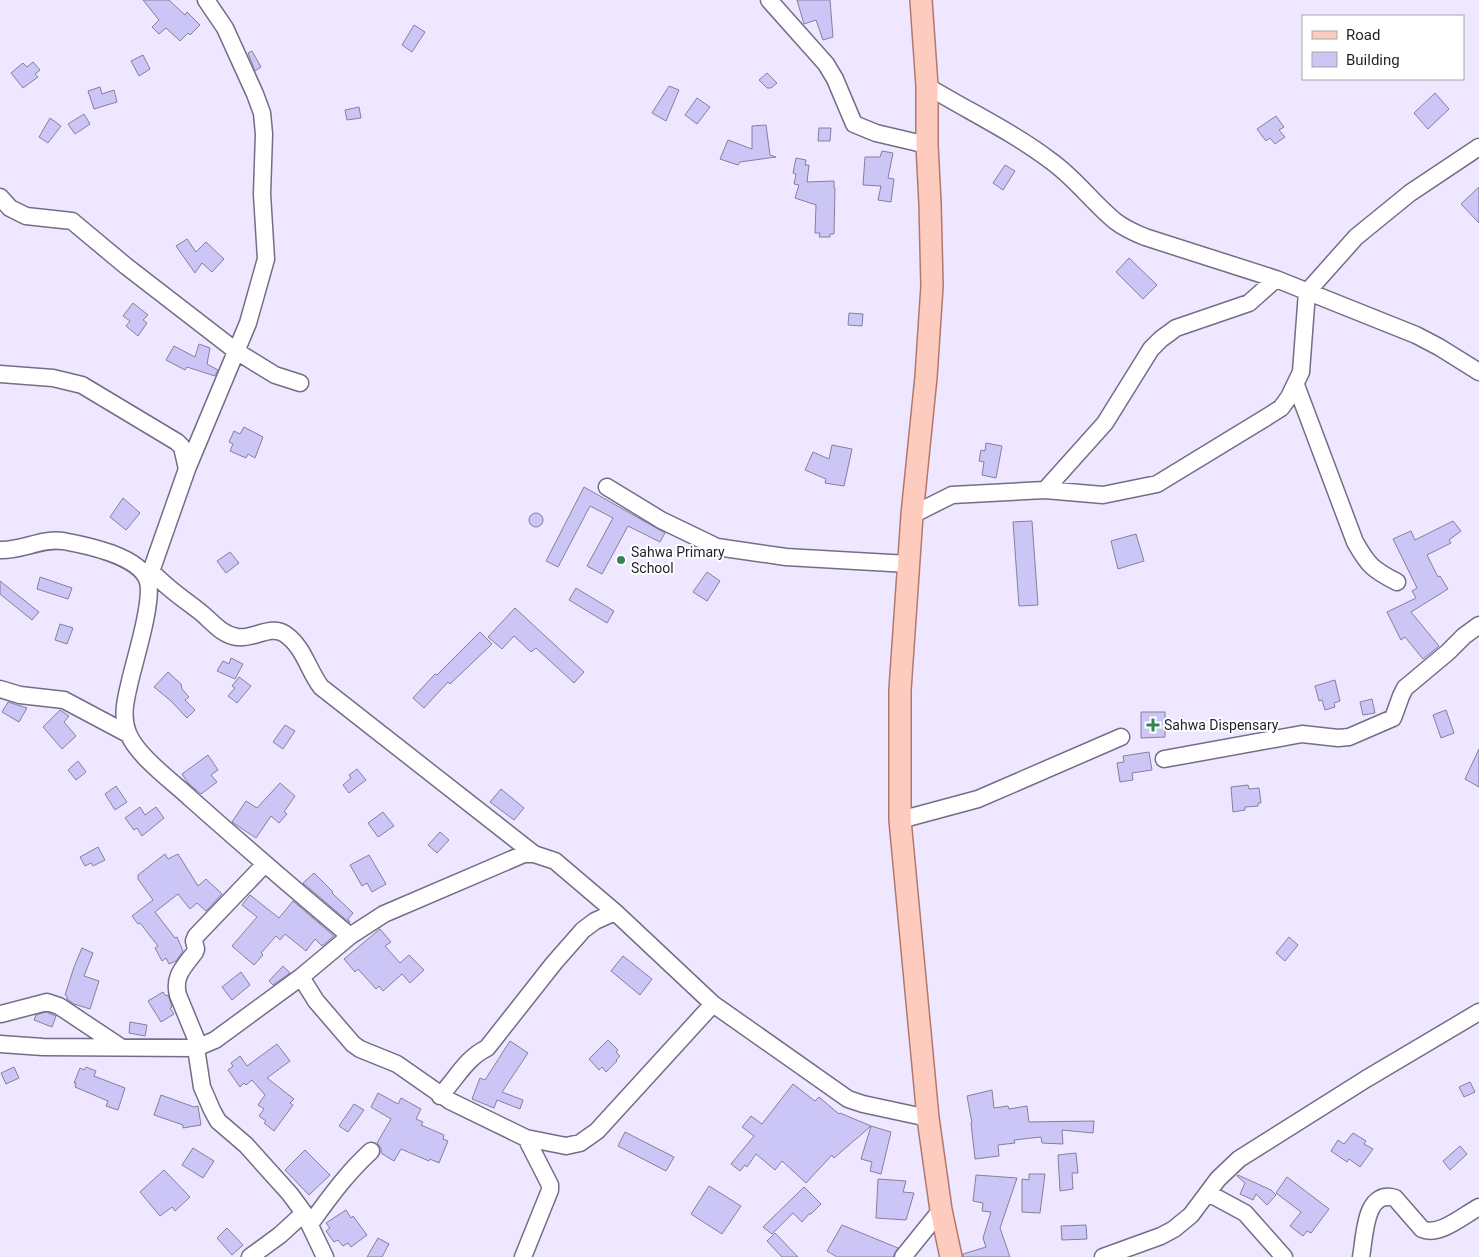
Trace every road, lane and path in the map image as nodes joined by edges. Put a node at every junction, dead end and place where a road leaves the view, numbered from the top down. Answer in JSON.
{"nodes":[{"id":1,"x":206,"y":0,"type":"edge"},
{"id":2,"x":769,"y":0,"type":"edge"},
{"id":3,"x":922,"y":0,"type":"edge"},
{"id":4,"x":927,"y":86,"type":"junction"},
{"id":5,"x":926,"y":145,"type":"junction"},
{"id":6,"x":1479,"y":147,"type":"edge"},
{"id":7,"x":0,"y":197,"type":"edge"},
{"id":8,"x":1276,"y":279,"type":"junction"},
{"id":9,"x":1307,"y":292,"type":"junction"},
{"id":10,"x":236,"y":351,"type":"junction"},
{"id":11,"x":1479,"y":372,"type":"edge"},
{"id":12,"x":0,"y":374,"type":"edge"},
{"id":13,"x":300,"y":383,"type":"dead end"},
{"id":14,"x":1296,"y":385,"type":"junction"},
{"id":15,"x":187,"y":469,"type":"junction"},
{"id":16,"x":607,"y":487,"type":"dead end"},
{"id":17,"x":1045,"y":490,"type":"junction"},
{"id":18,"x":912,"y":515,"type":"junction"},
{"id":19,"x":0,"y":550,"type":"edge"},
{"id":20,"x":908,"y":564,"type":"junction"},
{"id":21,"x":150,"y":576,"type":"junction"},
{"id":22,"x":1396,"y":582,"type":"dead end"},
{"id":23,"x":1479,"y":624,"type":"edge"},
{"id":24,"x":0,"y":690,"type":"edge"},
{"id":25,"x":128,"y":734,"type":"junction"},
{"id":26,"x":1121,"y":737,"type":"dead end"},
{"id":27,"x":1164,"y":759,"type":"dead end"},
{"id":28,"x":900,"y":820,"type":"junction"},
{"id":29,"x":534,"y":854,"type":"junction"},
{"id":30,"x":265,"y":864,"type":"junction"},
{"id":31,"x":615,"y":912,"type":"junction"},
{"id":32,"x":350,"y":936,"type":"junction"},
{"id":33,"x":301,"y":977,"type":"junction"},
{"id":34,"x":713,"y":1004,"type":"junction"},
{"id":35,"x":1479,"y":1012,"type":"edge"},
{"id":36,"x":0,"y":1014,"type":"edge"},
{"id":37,"x":0,"y":1044,"type":"edge"},
{"id":38,"x":120,"y":1046,"type":"junction"},
{"id":39,"x":198,"y":1047,"type":"junction"},
{"id":40,"x":440,"y":1096,"type":"junction"},
{"id":41,"x":928,"y":1118,"type":"junction"},
{"id":42,"x":526,"y":1138,"type":"junction"},
{"id":43,"x":370,"y":1151,"type":"dead end"},
{"id":44,"x":1208,"y":1193,"type":"junction"},
{"id":45,"x":1479,"y":1206,"type":"edge"},
{"id":46,"x":941,"y":1210,"type":"junction"},
{"id":47,"x":307,"y":1219,"type":"junction"},
{"id":48,"x":250,"y":1257,"type":"edge"},
{"id":49,"x":325,"y":1257,"type":"edge"},
{"id":50,"x":523,"y":1257,"type":"edge"},
{"id":51,"x":903,"y":1257,"type":"edge"},
{"id":52,"x":951,"y":1257,"type":"edge"},
{"id":53,"x":1103,"y":1257,"type":"edge"},
{"id":54,"x":1284,"y":1257,"type":"edge"},
{"id":55,"x":1361,"y":1257,"type":"edge"}],
"edges":[{"from":1,"to":10,"type":"street"},
{"from":2,"to":5,"type":"street"},
{"from":3,"to":4,"type":"main road"},
{"from":4,"to":5,"type":"main road"},
{"from":4,"to":8,"type":"street"},
{"from":5,"to":18,"type":"main road"},
{"from":6,"to":9,"type":"street"},
{"from":7,"to":10,"type":"street"},
{"from":8,"to":9,"type":"street"},
{"from":8,"to":17,"type":"street"},
{"from":9,"to":11,"type":"street"},
{"from":9,"to":14,"type":"street"},
{"from":10,"to":13,"type":"street"},
{"from":10,"to":15,"type":"street"},
{"from":12,"to":15,"type":"street"},
{"from":14,"to":17,"type":"street"},
{"from":14,"to":22,"type":"street"},
{"from":15,"to":21,"type":"street"},
{"from":16,"to":20,"type":"street"},
{"from":17,"to":18,"type":"street"},
{"from":18,"to":20,"type":"main road"},
{"from":19,"to":21,"type":"street"},
{"from":20,"to":28,"type":"main road"},
{"from":21,"to":25,"type":"street"},
{"from":21,"to":29,"type":"street"},
{"from":23,"to":27,"type":"street"},
{"from":24,"to":25,"type":"street"},
{"from":25,"to":30,"type":"street"},
{"from":26,"to":28,"type":"street"},
{"from":28,"to":41,"type":"main road"},
{"from":29,"to":31,"type":"street"},
{"from":29,"to":32,"type":"street"},
{"from":30,"to":32,"type":"street"},
{"from":30,"to":39,"type":"street"},
{"from":31,"to":34,"type":"street"},
{"from":31,"to":40,"type":"street"},
{"from":32,"to":33,"type":"street"},
{"from":33,"to":39,"type":"street"},
{"from":33,"to":40,"type":"street"},
{"from":34,"to":41,"type":"street"},
{"from":34,"to":42,"type":"street"},
{"from":35,"to":44,"type":"street"},
{"from":36,"to":38,"type":"street"},
{"from":37,"to":38,"type":"street"},
{"from":38,"to":39,"type":"street"},
{"from":39,"to":47,"type":"street"},
{"from":40,"to":42,"type":"street"},
{"from":41,"to":46,"type":"main road"},
{"from":42,"to":50,"type":"street"},
{"from":43,"to":47,"type":"street"},
{"from":44,"to":53,"type":"street"},
{"from":44,"to":54,"type":"street"},
{"from":45,"to":55,"type":"street"},
{"from":46,"to":51,"type":"street"},
{"from":46,"to":52,"type":"main road"},
{"from":47,"to":48,"type":"street"},
{"from":47,"to":49,"type":"street"}]}
